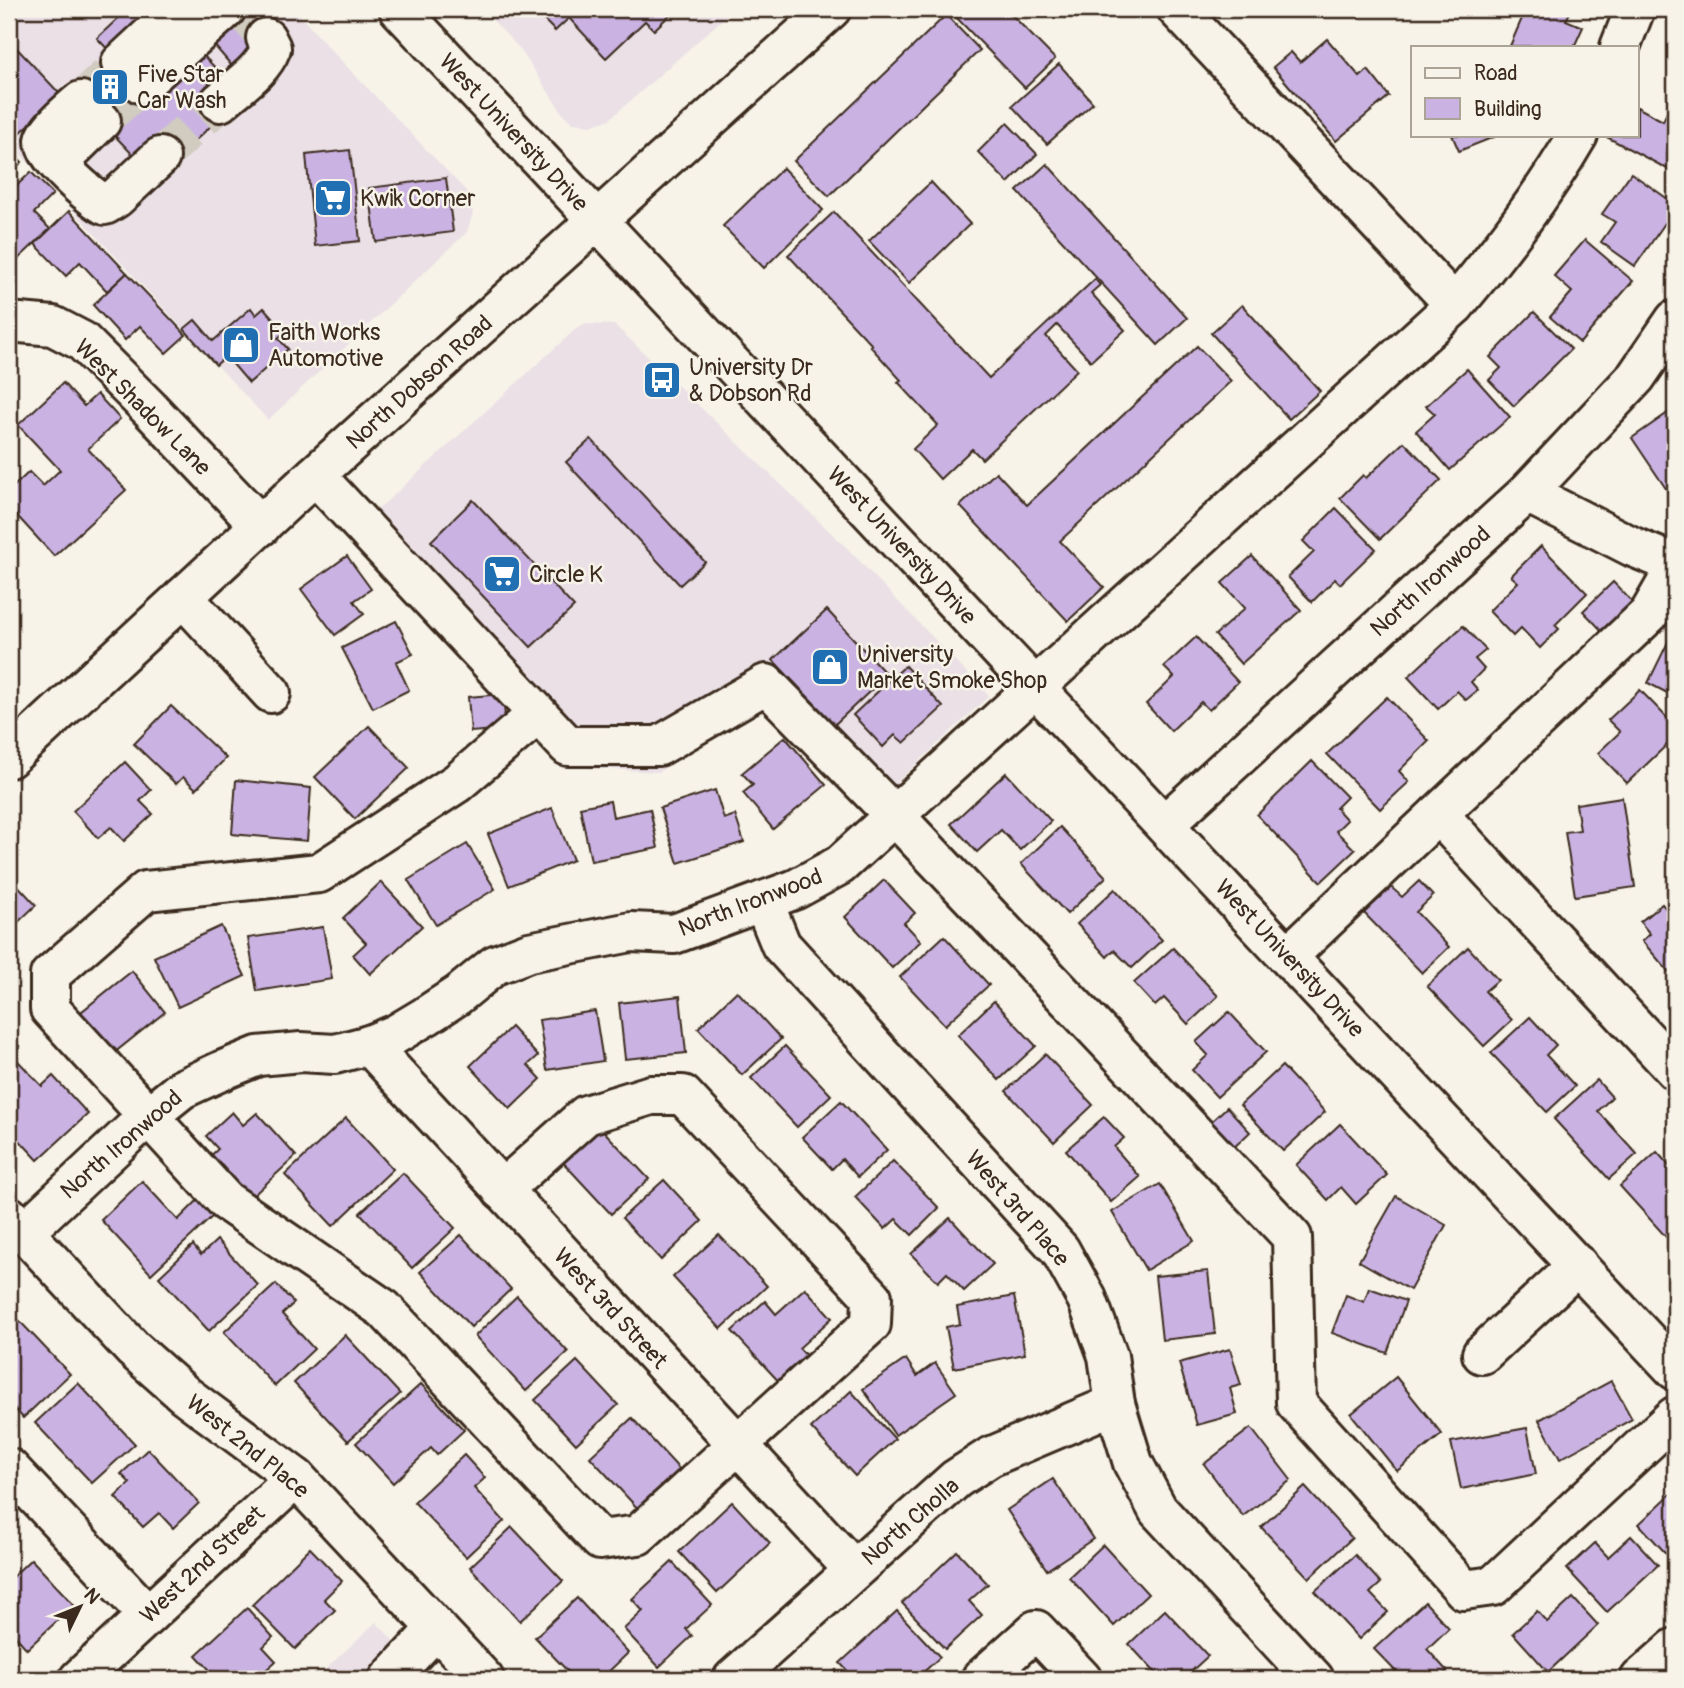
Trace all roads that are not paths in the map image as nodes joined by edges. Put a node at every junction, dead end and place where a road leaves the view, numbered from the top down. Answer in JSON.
{"nodes":[{"id":1,"x":179,"y":9,"type":"edge"},
{"id":2,"x":201,"y":9,"type":"edge"},
{"id":3,"x":226,"y":9,"type":"edge"},
{"id":4,"x":399,"y":9,"type":"edge"},
{"id":5,"x":831,"y":9,"type":"edge"},
{"id":6,"x":1177,"y":9,"type":"edge"},
{"id":7,"x":1635,"y":9,"type":"edge"},
{"id":8,"x":266,"y":38,"type":"dead end"},
{"id":9,"x":1620,"y":46,"type":"edge"},
{"id":10,"x":131,"y":74,"type":"junction"},
{"id":11,"x":220,"y":102,"type":"tunnel mouth"},
{"id":12,"x":91,"y":111,"type":"tunnel mouth"},
{"id":13,"x":1577,"y":136,"type":"edge"},
{"id":14,"x":160,"y":157,"type":"tunnel mouth"},
{"id":15,"x":598,"y":221,"type":"junction"},
{"id":16,"x":1455,"y":305,"type":"junction"},
{"id":17,"x":1675,"y":320,"type":"edge"},
{"id":18,"x":9,"y":322,"type":"edge"},
{"id":19,"x":1662,"y":365,"type":"edge"},
{"id":20,"x":315,"y":475,"type":"junction"},
{"id":21,"x":1527,"y":493,"type":"junction"},
{"id":22,"x":261,"y":526,"type":"junction"},
{"id":23,"x":1675,"y":566,"type":"edge"},
{"id":24,"x":183,"y":597,"type":"junction"},
{"id":25,"x":1037,"y":688,"type":"junction"},
{"id":26,"x":271,"y":693,"type":"dead end"},
{"id":27,"x":538,"y":714,"type":"junction"},
{"id":28,"x":9,"y":758,"type":"edge"},
{"id":29,"x":1438,"y":814,"type":"junction"},
{"id":30,"x":895,"y":816,"type":"junction"},
{"id":31,"x":1165,"y":824,"type":"junction"},
{"id":32,"x":763,"y":901,"type":"junction"},
{"id":33,"x":1288,"y":956,"type":"junction"},
{"id":34,"x":369,"y":1045,"type":"junction"},
{"id":35,"x":1675,"y":1070,"type":"edge"},
{"id":36,"x":147,"y":1117,"type":"junction"},
{"id":37,"x":502,"y":1190,"type":"junction"},
{"id":38,"x":16,"y":1224,"type":"edge"},
{"id":39,"x":1578,"y":1265,"type":"junction"},
{"id":40,"x":1482,"y":1354,"type":"dead end"},
{"id":41,"x":1675,"y":1370,"type":"edge"},
{"id":42,"x":1115,"y":1404,"type":"junction"},
{"id":43,"x":1675,"y":1416,"type":"edge"},
{"id":44,"x":738,"y":1445,"type":"junction"},
{"id":45,"x":9,"y":1468,"type":"edge"},
{"id":46,"x":296,"y":1478,"type":"junction"},
{"id":47,"x":854,"y":1570,"type":"junction"},
{"id":48,"x":148,"y":1615,"type":"junction"},
{"id":49,"x":436,"y":1629,"type":"junction"},
{"id":50,"x":1675,"y":1648,"type":"edge"},
{"id":51,"x":79,"y":1679,"type":"edge"},
{"id":52,"x":389,"y":1679,"type":"edge"},
{"id":53,"x":484,"y":1679,"type":"edge"},
{"id":54,"x":733,"y":1679,"type":"edge"},
{"id":55,"x":981,"y":1679,"type":"edge"},
{"id":56,"x":1082,"y":1679,"type":"edge"},
{"id":57,"x":1314,"y":1679,"type":"edge"},
{"id":58,"x":1640,"y":1679,"type":"edge"}],
"edges":[{"from":1,"to":10,"type":"street"},
{"from":2,"to":10,"type":"street"},
{"from":3,"to":10,"type":"street"},
{"from":4,"to":15,"type":"street","name":"West University Drive"},
{"from":5,"to":15,"type":"street","name":"North Dobson Road"},
{"from":6,"to":16,"type":"street"},
{"from":7,"to":9,"type":"street"},
{"from":8,"to":11,"type":"street"},
{"from":12,"to":14,"type":"street"},
{"from":13,"to":16,"type":"street","name":"North Ironwood"},
{"from":15,"to":20,"type":"street","name":"North Dobson Road"},
{"from":15,"to":25,"type":"street","name":"West University Drive"},
{"from":16,"to":25,"type":"street","name":"North Ironwood"},
{"from":17,"to":19,"type":"street","name":"North Ironwood"},
{"from":18,"to":22,"type":"street","name":"West Shadow Lane"},
{"from":19,"to":21,"type":"street","name":"North Ironwood"},
{"from":20,"to":22,"type":"street","name":"North Dobson Road"},
{"from":20,"to":27,"type":"street"},
{"from":21,"to":23,"type":"street"},
{"from":21,"to":31,"type":"street","name":"North Ironwood"},
{"from":22,"to":24,"type":"street","name":"North Dobson Road"},
{"from":23,"to":29,"type":"street"},
{"from":24,"to":26,"type":"street"},
{"from":24,"to":28,"type":"street","name":"North Dobson Road"},
{"from":25,"to":30,"type":"street","name":"North Ironwood"},
{"from":25,"to":31,"type":"street","name":"West University Drive"},
{"from":27,"to":30,"type":"street"},
{"from":27,"to":36,"type":"street"},
{"from":29,"to":33,"type":"street"},
{"from":29,"to":35,"type":"street"},
{"from":30,"to":32,"type":"street","name":"North Ironwood"},
{"from":30,"to":43,"type":"street"},
{"from":31,"to":33,"type":"street","name":"West University Drive"},
{"from":32,"to":34,"type":"street","name":"North Ironwood"},
{"from":32,"to":42,"type":"street","name":"West 3rd Place"},
{"from":33,"to":39,"type":"street","name":"West University Drive"},
{"from":34,"to":36,"type":"street","name":"North Ironwood"},
{"from":34,"to":37,"type":"street","name":"West 3rd Street"},
{"from":36,"to":38,"type":"street","name":"North Ironwood"},
{"from":36,"to":44,"type":"street"},
{"from":37,"to":44,"type":"street","name":"West 3rd Street"},
{"from":37,"to":44,"type":"street"},
{"from":38,"to":46,"type":"street","name":"West 2nd Place"},
{"from":39,"to":40,"type":"street"},
{"from":39,"to":41,"type":"street","name":"West University Drive"},
{"from":42,"to":47,"type":"street","name":"North Cholla"},
{"from":42,"to":57,"type":"street","name":"West 3rd Place"},
{"from":44,"to":47,"type":"street","name":"West 3rd Street"},
{"from":45,"to":48,"type":"street"},
{"from":46,"to":48,"type":"street","name":"West 2nd Street"},
{"from":46,"to":49,"type":"street","name":"West 2nd Place"},
{"from":47,"to":54,"type":"street","name":"North Cholla"},
{"from":48,"to":51,"type":"street","name":"West 2nd Street"},
{"from":49,"to":52,"type":"street"},
{"from":49,"to":53,"type":"street","name":"West 2nd Place"},
{"from":50,"to":58,"type":"street"},
{"from":55,"to":56,"type":"street"}]}
